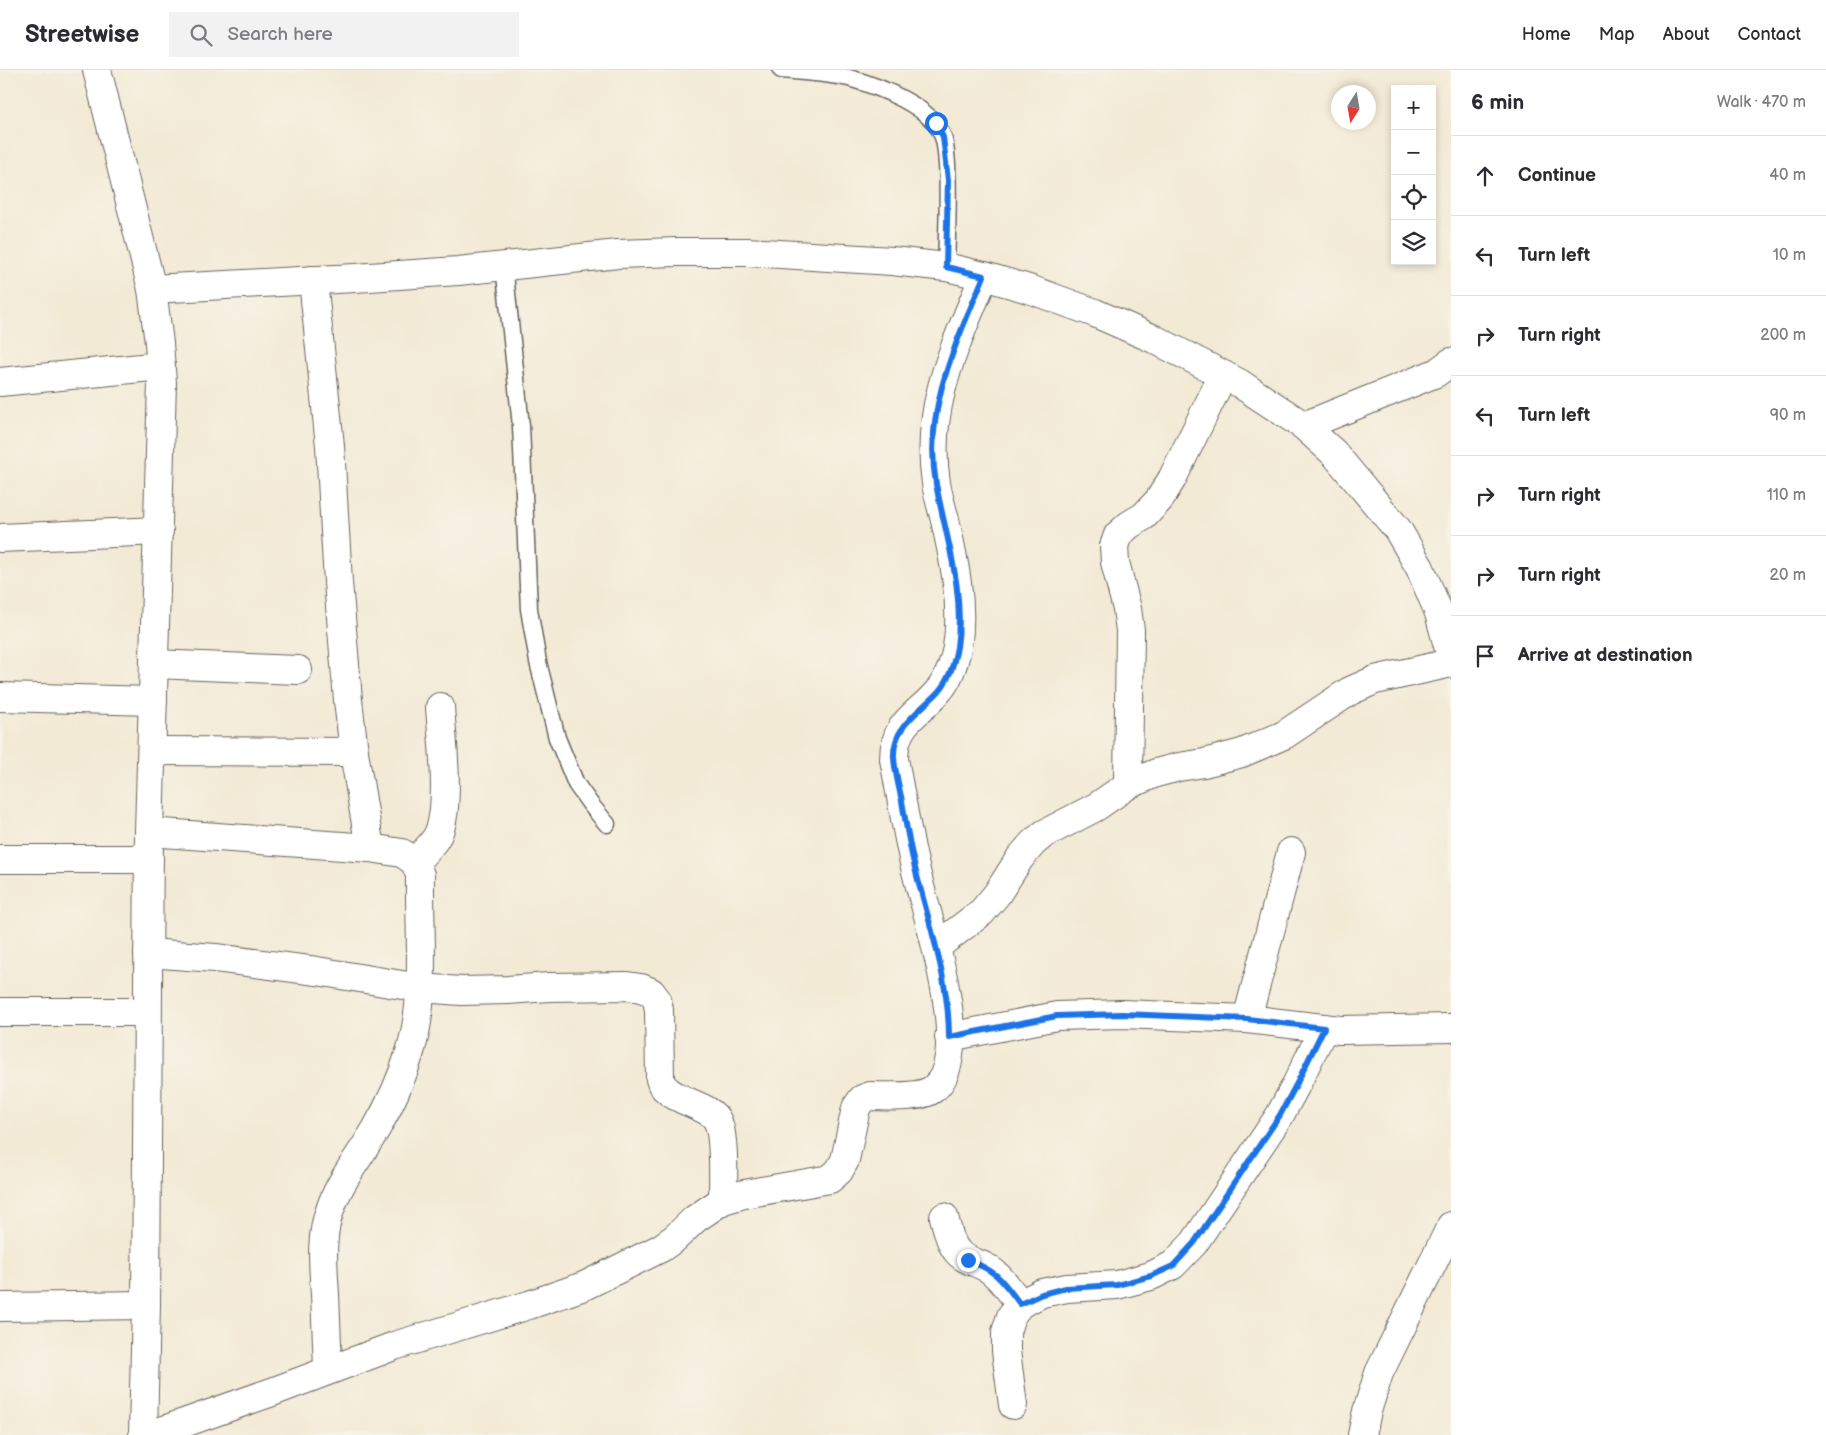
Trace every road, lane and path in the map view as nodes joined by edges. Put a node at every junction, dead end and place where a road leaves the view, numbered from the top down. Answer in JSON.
{"nodes":[{"id":1,"x":97,"y":70,"type":"edge"},
{"id":2,"x":781,"y":70,"type":"edge"},
{"id":3,"x":504,"y":265,"type":"junction"},
{"id":4,"x":946,"y":267,"type":"junction"},
{"id":5,"x":984,"y":276,"type":"junction"},
{"id":6,"x":312,"y":280,"type":"junction"},
{"id":7,"x":152,"y":289,"type":"junction"},
{"id":8,"x":1451,"y":362,"type":"edge"},
{"id":9,"x":161,"y":366,"type":"junction"},
{"id":10,"x":1223,"y":375,"type":"junction"},
{"id":11,"x":0,"y":382,"type":"edge"},
{"id":12,"x":1304,"y":426,"type":"junction"},
{"id":13,"x":159,"y":531,"type":"junction"},
{"id":14,"x":0,"y":538,"type":"edge"},
{"id":15,"x":1451,"y":657,"type":"edge"},
{"id":16,"x":1451,"y":663,"type":"edge"},
{"id":17,"x":154,"y":664,"type":"junction"},
{"id":18,"x":298,"y":670,"type":"dead end"},
{"id":19,"x":0,"y":696,"type":"edge"},
{"id":20,"x":153,"y":701,"type":"junction"},
{"id":21,"x":440,"y":706,"type":"dead end"},
{"id":22,"x":152,"y":751,"type":"junction"},
{"id":23,"x":354,"y":752,"type":"junction"},
{"id":24,"x":1128,"y":785,"type":"junction"},
{"id":25,"x":608,"y":824,"type":"dead end"},
{"id":26,"x":149,"y":846,"type":"junction"},
{"id":27,"x":370,"y":848,"type":"junction"},
{"id":28,"x":1291,"y":852,"type":"dead end"},
{"id":29,"x":0,"y":860,"type":"edge"},
{"id":30,"x":415,"y":862,"type":"junction"},
{"id":31,"x":936,"y":946,"type":"junction"},
{"id":32,"x":148,"y":953,"type":"junction"},
{"id":33,"x":420,"y":988,"type":"junction"},
{"id":34,"x":0,"y":1012,"type":"edge"},
{"id":35,"x":147,"y":1012,"type":"junction"},
{"id":36,"x":1247,"y":1019,"type":"junction"},
{"id":37,"x":1324,"y":1028,"type":"junction"},
{"id":38,"x":1451,"y":1028,"type":"edge"},
{"id":39,"x":949,"y":1037,"type":"junction"},
{"id":40,"x":723,"y":1200,"type":"junction"},
{"id":41,"x":944,"y":1217,"type":"dead end"},
{"id":42,"x":1451,"y":1226,"type":"edge"},
{"id":43,"x":1020,"y":1304,"type":"junction"},
{"id":44,"x":146,"y":1305,"type":"junction"},
{"id":45,"x":0,"y":1307,"type":"edge"},
{"id":46,"x":328,"y":1370,"type":"junction"},
{"id":47,"x":1013,"y":1405,"type":"dead end"},
{"id":48,"x":143,"y":1435,"type":"edge"},
{"id":49,"x":150,"y":1435,"type":"edge"},
{"id":50,"x":1362,"y":1435,"type":"edge"}],
"edges":[{"from":1,"to":7,"type":"street"},
{"from":2,"to":4,"type":"lane"},
{"from":3,"to":4,"type":"street"},
{"from":3,"to":6,"type":"street"},
{"from":3,"to":25,"type":"lane"},
{"from":4,"to":5,"type":"street"},
{"from":5,"to":10,"type":"street"},
{"from":5,"to":31,"type":"street"},
{"from":6,"to":7,"type":"street"},
{"from":6,"to":23,"type":"street"},
{"from":7,"to":9,"type":"street"},
{"from":8,"to":12,"type":"street"},
{"from":9,"to":11,"type":"street"},
{"from":9,"to":13,"type":"street"},
{"from":10,"to":12,"type":"street"},
{"from":10,"to":24,"type":"street"},
{"from":12,"to":15,"type":"street"},
{"from":13,"to":14,"type":"street"},
{"from":13,"to":17,"type":"street"},
{"from":16,"to":24,"type":"street"},
{"from":17,"to":18,"type":"street"},
{"from":17,"to":20,"type":"street"},
{"from":19,"to":20,"type":"street"},
{"from":20,"to":22,"type":"street"},
{"from":21,"to":30,"type":"street"},
{"from":22,"to":23,"type":"street"},
{"from":22,"to":26,"type":"street"},
{"from":23,"to":27,"type":"street"},
{"from":24,"to":31,"type":"street"},
{"from":26,"to":27,"type":"street"},
{"from":26,"to":29,"type":"street"},
{"from":26,"to":32,"type":"street"},
{"from":27,"to":30,"type":"street"},
{"from":28,"to":36,"type":"street"},
{"from":30,"to":33,"type":"street"},
{"from":31,"to":39,"type":"street"},
{"from":32,"to":33,"type":"street"},
{"from":32,"to":35,"type":"street"},
{"from":33,"to":40,"type":"street"},
{"from":33,"to":46,"type":"street"},
{"from":34,"to":35,"type":"street"},
{"from":35,"to":44,"type":"street"},
{"from":36,"to":37,"type":"street"},
{"from":36,"to":39,"type":"street"},
{"from":37,"to":38,"type":"street"},
{"from":37,"to":43,"type":"street"},
{"from":39,"to":40,"type":"street"},
{"from":40,"to":46,"type":"street"},
{"from":41,"to":43,"type":"street"},
{"from":42,"to":50,"type":"street"},
{"from":43,"to":47,"type":"street"},
{"from":44,"to":45,"type":"street"},
{"from":44,"to":48,"type":"street"},
{"from":46,"to":49,"type":"street"}]}
